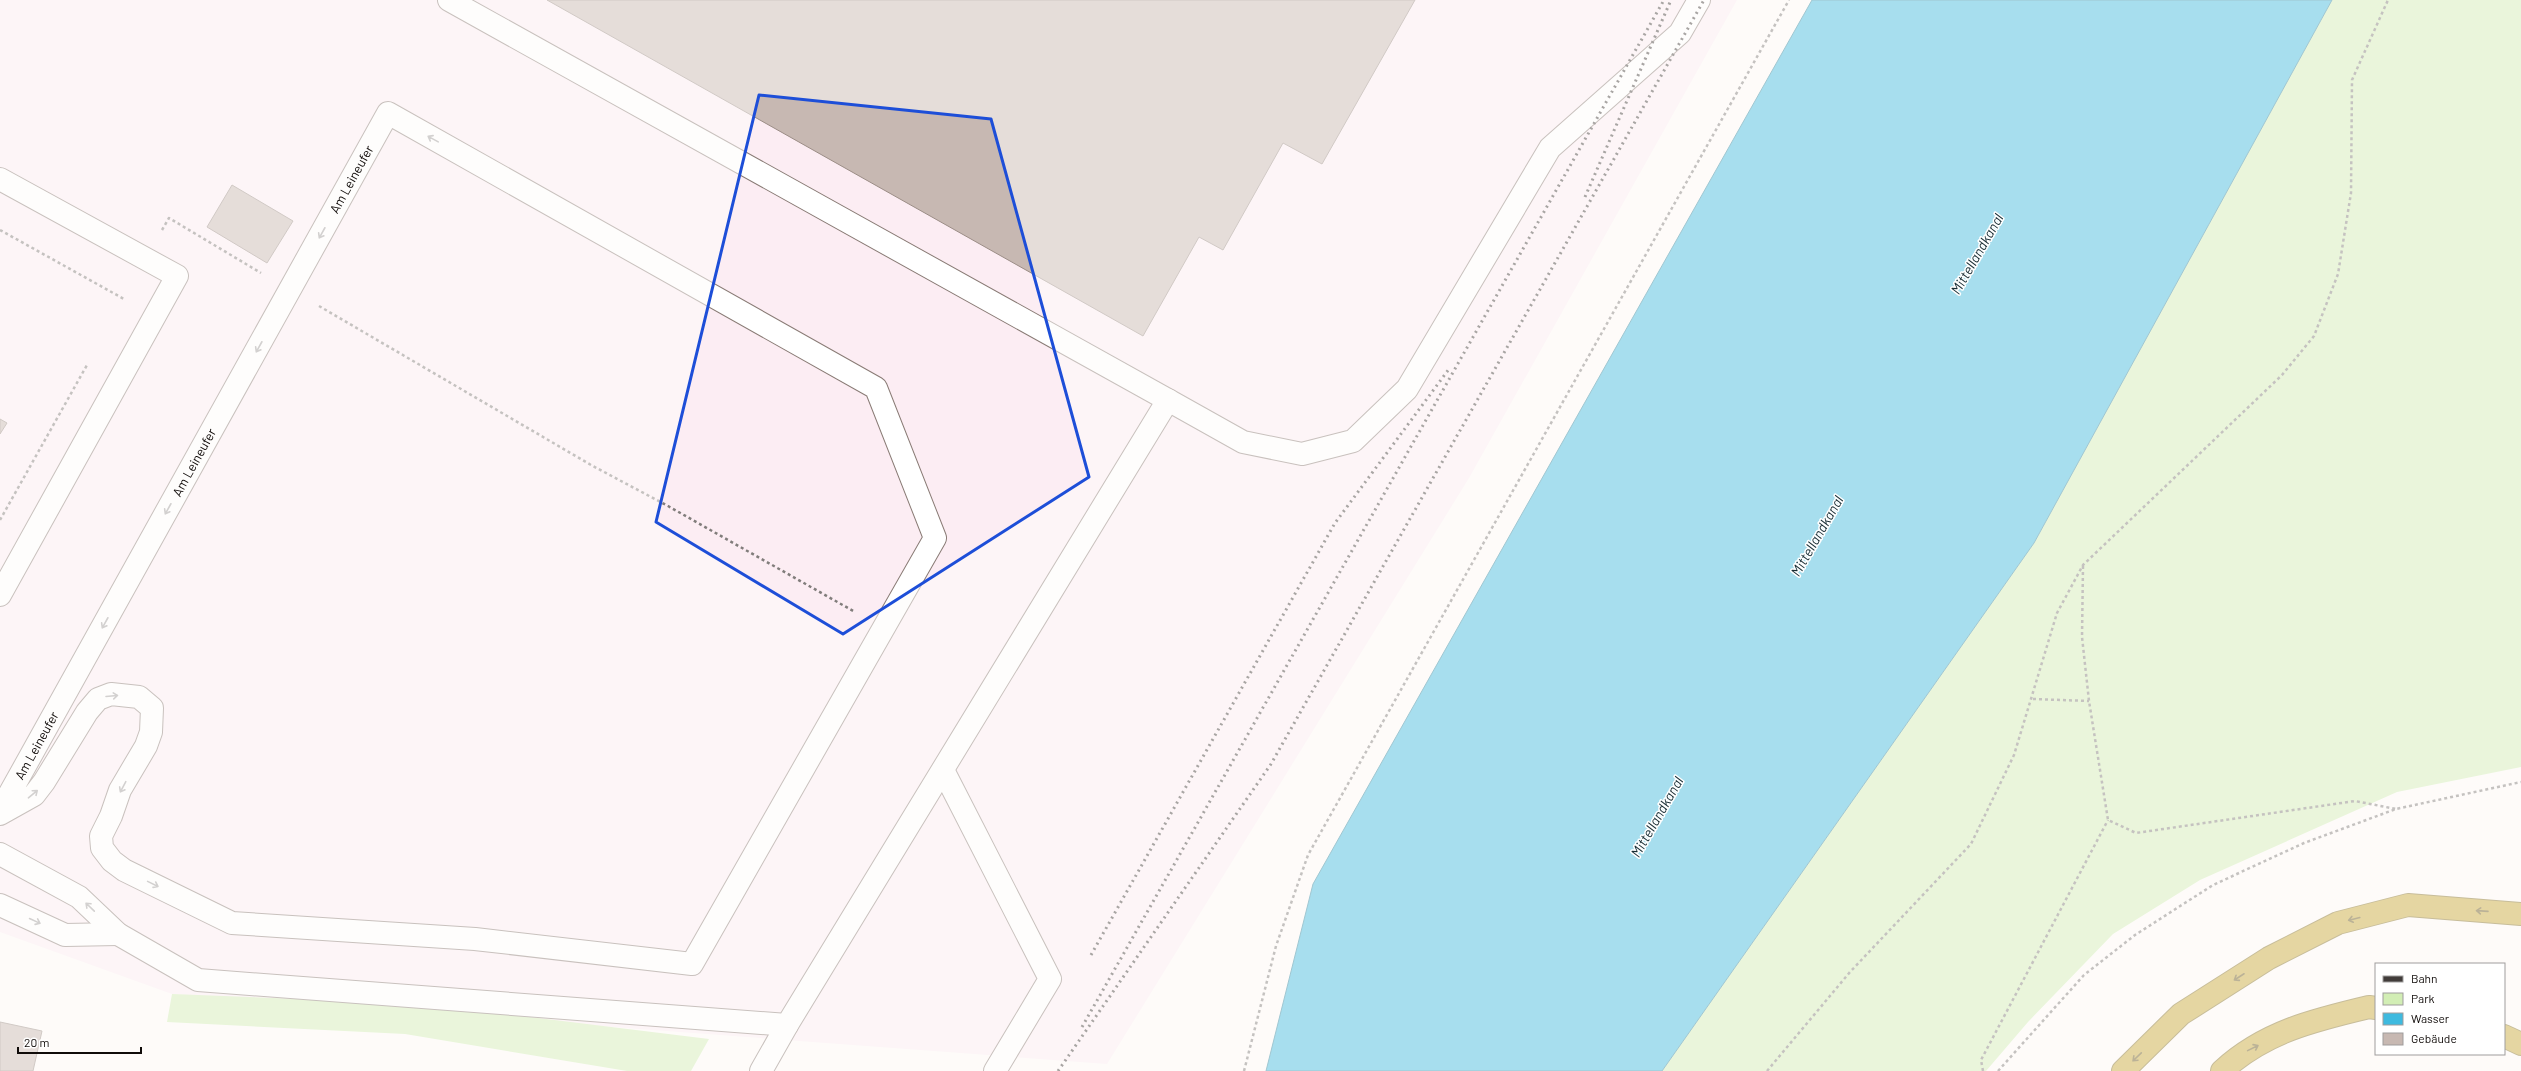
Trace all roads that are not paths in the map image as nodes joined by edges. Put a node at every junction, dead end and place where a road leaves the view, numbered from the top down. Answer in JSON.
{"nodes":[{"id":1,"x":450,"y":0,"type":"edge"},
{"id":2,"x":1699,"y":0,"type":"edge"},
{"id":3,"x":0,"y":179,"type":"edge"},
{"id":4,"x":1168,"y":400,"type":"junction"},
{"id":5,"x":0,"y":595,"type":"edge"},
{"id":6,"x":943,"y":770,"type":"junction"},
{"id":7,"x":0,"y":812,"type":"edge"},
{"id":8,"x":0,"y":854,"type":"edge"},
{"id":9,"x":0,"y":905,"type":"edge"},
{"id":10,"x":2521,"y":914,"type":"edge"},
{"id":11,"x":118,"y":934,"type":"junction"},
{"id":12,"x":2375,"y":1008,"type":"edge"},
{"id":13,"x":787,"y":1025,"type":"junction"},
{"id":14,"x":2505,"y":1036,"type":"edge"},
{"id":15,"x":2521,"y":1044,"type":"edge"},
{"id":16,"x":761,"y":1071,"type":"edge"},
{"id":17,"x":995,"y":1071,"type":"edge"},
{"id":18,"x":2123,"y":1071,"type":"edge"},
{"id":19,"x":2222,"y":1071,"type":"edge"}],
"edges":[{"from":1,"to":4,"type":"lane"},
{"from":2,"to":4,"type":"lane"},
{"from":3,"to":5,"type":"lane"},
{"from":4,"to":6,"type":"lane"},
{"from":6,"to":13,"type":"lane"},
{"from":6,"to":17,"type":"lane"},
{"from":7,"to":7,"type":"lane","name":"Am Leineufer","one_way":true},
{"from":11,"to":8,"type":"lane","one_way":true},
{"from":9,"to":11,"type":"lane","one_way":true},
{"from":10,"to":18,"type":"highway","one_way":true},
{"from":11,"to":13,"type":"lane"},
{"from":19,"to":12,"type":"highway","one_way":true},
{"from":13,"to":16,"type":"lane"},
{"from":14,"to":15,"type":"highway"}]}
